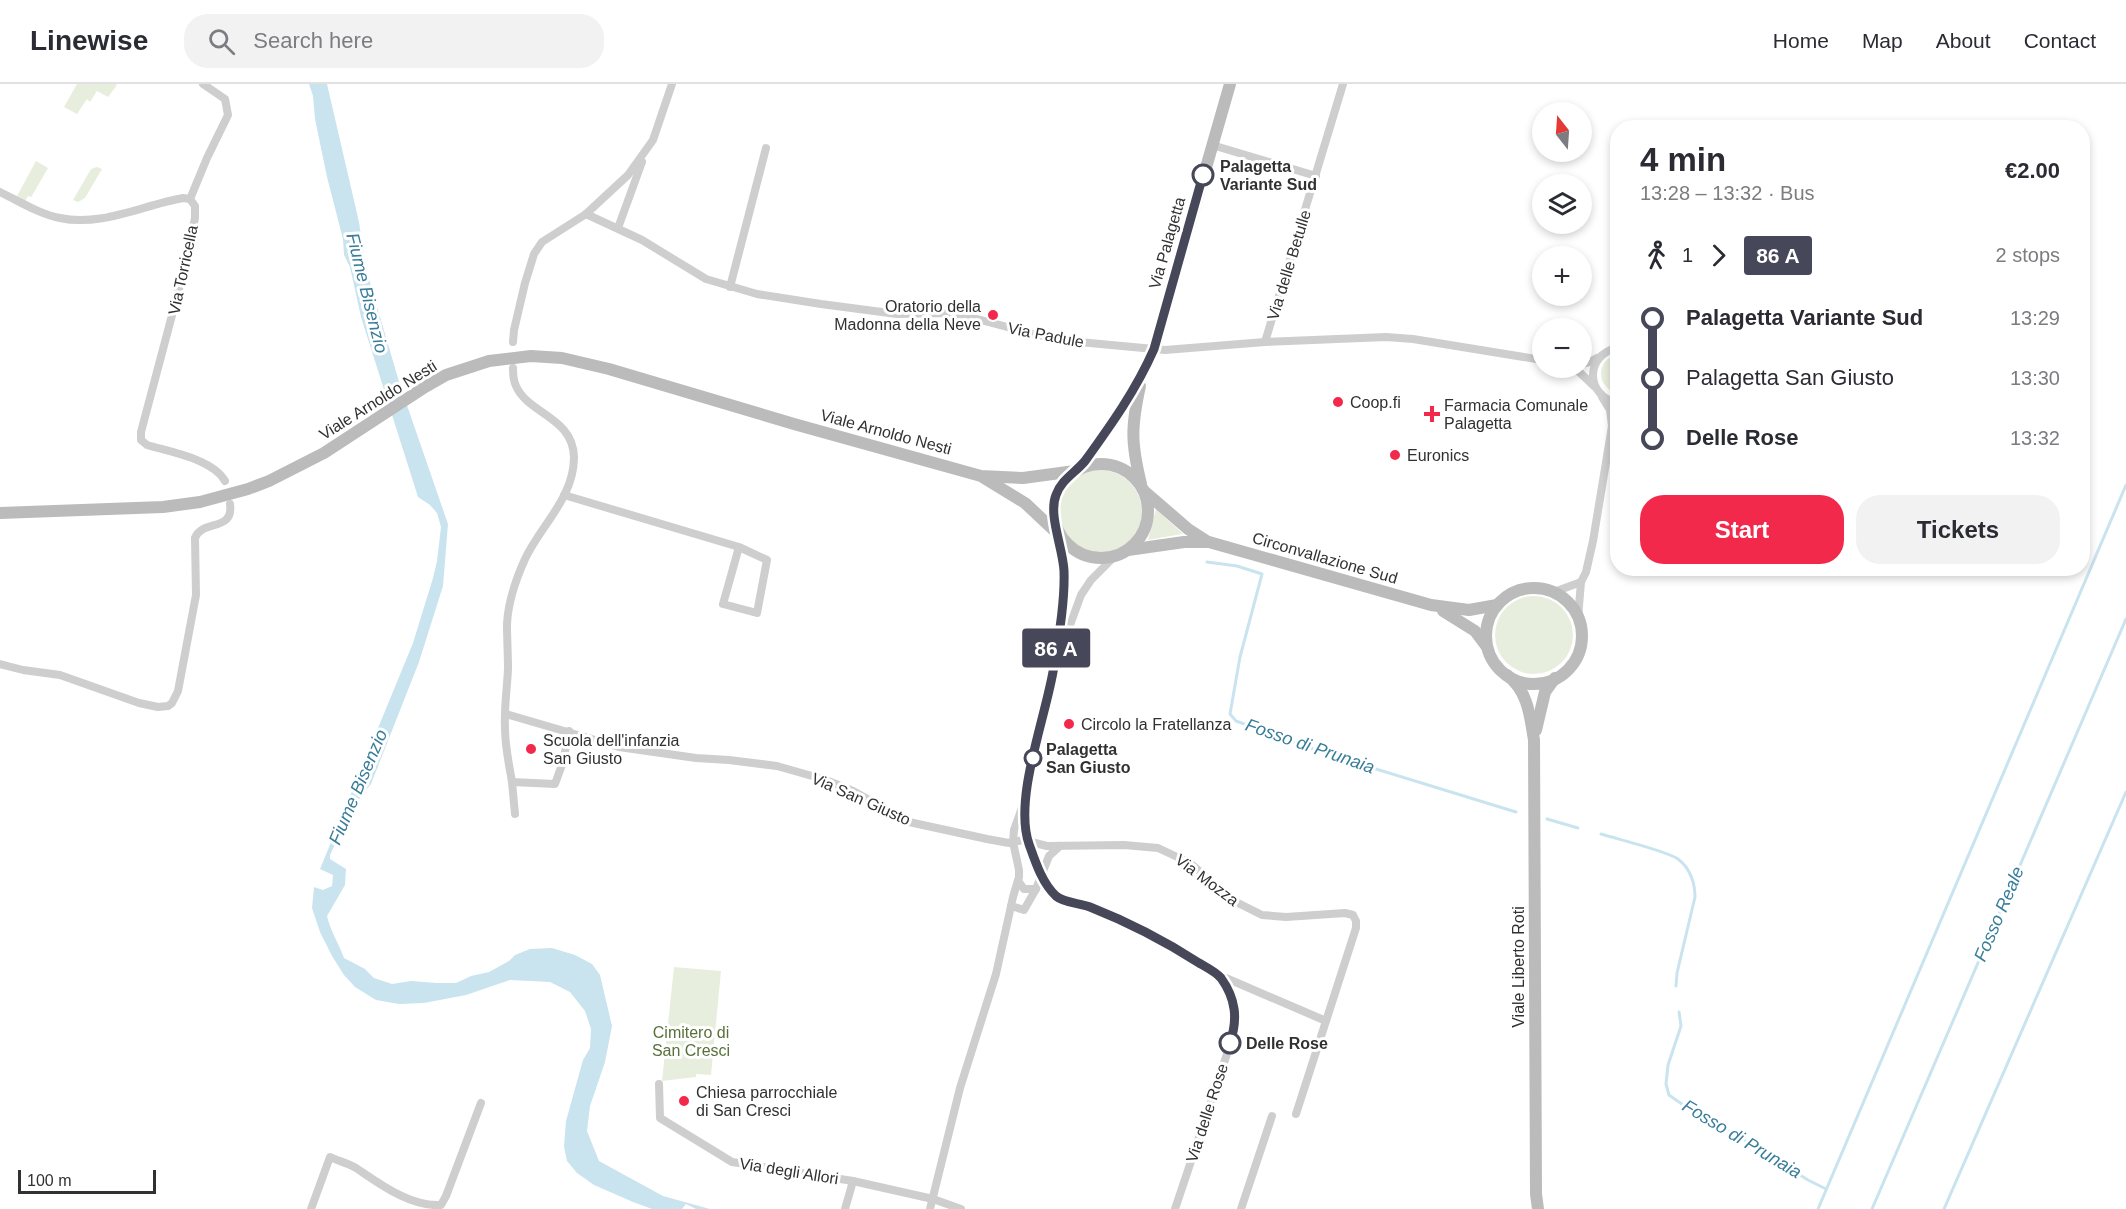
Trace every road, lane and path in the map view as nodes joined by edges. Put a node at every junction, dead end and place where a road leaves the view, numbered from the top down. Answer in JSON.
{"nodes":[{"id":1,"x":203,"y":84,"type":"edge"},
{"id":2,"x":672,"y":84,"type":"edge"},
{"id":3,"x":1230,"y":84,"type":"edge"},
{"id":4,"x":1343,"y":84,"type":"edge"},
{"id":5,"x":1212,"y":145,"type":"junction"},
{"id":6,"x":766,"y":148,"type":"dead end"},
{"id":7,"x":645,"y":153,"type":"junction"},
{"id":8,"x":1316,"y":176,"type":"junction"},
{"id":9,"x":0,"y":192,"type":"edge"},
{"id":10,"x":190,"y":199,"type":"junction"},
{"id":11,"x":586,"y":214,"type":"junction"},
{"id":12,"x":618,"y":228,"type":"junction"},
{"id":13,"x":730,"y":287,"type":"junction"},
{"id":14,"x":513,"y":342,"type":"dead end"},
{"id":15,"x":1265,"y":342,"type":"junction"},
{"id":16,"x":1154,"y":349,"type":"junction"},
{"id":17,"x":1610,"y":350,"type":"edge"},
{"id":18,"x":1600,"y":356,"type":"junction"},
{"id":19,"x":1532,"y":358,"type":"edge"},
{"id":20,"x":1592,"y":361,"type":"edge"},
{"id":21,"x":513,"y":368,"type":"dead end"},
{"id":22,"x":1142,"y":376,"type":"junction"},
{"id":23,"x":1585,"y":378,"type":"edge"},
{"id":24,"x":1598,"y":391,"type":"junction"},
{"id":25,"x":1610,"y":401,"type":"edge"},
{"id":26,"x":1610,"y":410,"type":"edge"},
{"id":27,"x":1610,"y":449,"type":"edge"},
{"id":28,"x":1076,"y":471,"type":"junction"},
{"id":29,"x":981,"y":476,"type":"junction"},
{"id":30,"x":225,"y":481,"type":"dead end"},
{"id":31,"x":1142,"y":489,"type":"junction"},
{"id":32,"x":564,"y":495,"type":"junction"},
{"id":33,"x":230,"y":504,"type":"dead end"},
{"id":34,"x":0,"y":513,"type":"edge"},
{"id":35,"x":1059,"y":535,"type":"junction"},
{"id":36,"x":1209,"y":542,"type":"junction"},
{"id":37,"x":739,"y":547,"type":"junction"},
{"id":38,"x":1128,"y":550,"type":"junction"},
{"id":39,"x":1115,"y":556,"type":"junction"},
{"id":40,"x":1581,"y":582,"type":"junction"},
{"id":41,"x":1554,"y":592,"type":"junction"},
{"id":42,"x":1497,"y":604,"type":"junction"},
{"id":43,"x":1431,"y":606,"type":"junction"},
{"id":44,"x":1578,"y":618,"type":"junction"},
{"id":45,"x":1488,"y":651,"type":"junction"},
{"id":46,"x":0,"y":664,"type":"edge"},
{"id":47,"x":1054,"y":667,"type":"junction"},
{"id":48,"x":1507,"y":675,"type":"junction"},
{"id":49,"x":1555,"y":678,"type":"junction"},
{"id":50,"x":506,"y":714,"type":"junction"},
{"id":51,"x":569,"y":731,"type":"junction"},
{"id":52,"x":1534,"y":740,"type":"junction"},
{"id":53,"x":512,"y":782,"type":"junction"},
{"id":54,"x":1026,"y":796,"type":"junction"},
{"id":55,"x":515,"y":814,"type":"dead end"},
{"id":56,"x":1013,"y":842,"type":"junction"},
{"id":57,"x":1028,"y":842,"type":"junction"},
{"id":58,"x":1060,"y":846,"type":"junction"},
{"id":59,"x":1041,"y":876,"type":"junction"},
{"id":60,"x":1018,"y":881,"type":"junction"},
{"id":61,"x":1036,"y":889,"type":"junction"},
{"id":62,"x":1011,"y":906,"type":"junction"},
{"id":63,"x":1219,"y":975,"type":"junction"},
{"id":64,"x":1326,"y":1021,"type":"junction"},
{"id":65,"x":659,"y":1084,"type":"dead end"},
{"id":66,"x":481,"y":1103,"type":"dead end"},
{"id":67,"x":1296,"y":1114,"type":"dead end"},
{"id":68,"x":1272,"y":1116,"type":"dead end"},
{"id":69,"x":853,"y":1181,"type":"junction"},
{"id":70,"x":1536,"y":1194,"type":"junction"},
{"id":71,"x":933,"y":1199,"type":"junction"},
{"id":72,"x":311,"y":1209,"type":"edge"},
{"id":73,"x":845,"y":1209,"type":"edge"},
{"id":74,"x":930,"y":1209,"type":"edge"},
{"id":75,"x":961,"y":1209,"type":"edge"},
{"id":76,"x":1175,"y":1209,"type":"edge"},
{"id":77,"x":1241,"y":1209,"type":"edge"},
{"id":78,"x":1533,"y":1209,"type":"edge"},
{"id":79,"x":1538,"y":1209,"type":"edge"}],
"edges":[{"from":1,"to":10,"type":"street"},
{"from":2,"to":7,"type":"street"},
{"from":3,"to":5,"type":"street","name":"Via Palagetta"},
{"from":4,"to":8,"type":"street","name":"Via delle Betulle"},
{"from":5,"to":8,"type":"street"},
{"from":5,"to":16,"type":"street","name":"Via Palagetta"},
{"from":6,"to":13,"type":"street"},
{"from":7,"to":11,"type":"street"},
{"from":7,"to":12,"type":"street"},
{"from":8,"to":15,"type":"street","name":"Via delle Betulle"},
{"from":9,"to":10,"type":"street"},
{"from":10,"to":30,"type":"street","name":"Via Torricella"},
{"from":11,"to":12,"type":"street","name":"Via Padule"},
{"from":11,"to":14,"type":"street"},
{"from":12,"to":13,"type":"street","name":"Via Padule"},
{"from":13,"to":16,"type":"street","name":"Via Padule"},
{"from":15,"to":16,"type":"street","name":"Via Padule"},
{"from":15,"to":19,"type":"street","name":"Via Padule"},
{"from":16,"to":22,"type":"street","name":"Via Palagetta"},
{"from":17,"to":18,"type":"street"},
{"from":18,"to":20,"type":"street"},
{"from":18,"to":24,"type":"street"},
{"from":21,"to":32,"type":"street"},
{"from":22,"to":28,"type":"street","name":"Via Palagetta"},
{"from":22,"to":31,"type":"street","name":"Via Palagetta"},
{"from":23,"to":24,"type":"street"},
{"from":24,"to":25,"type":"street"},
{"from":24,"to":26,"type":"street"},
{"from":27,"to":40,"type":"street"},
{"from":28,"to":29,"type":"street","name":"Viale Arnoldo Nesti"},
{"from":28,"to":31,"type":"street"},
{"from":28,"to":35,"type":"street","name":"Via Palagetta"},
{"from":29,"to":34,"type":"street","name":"Viale Arnoldo Nesti"},
{"from":29,"to":35,"type":"street","name":"Viale Arnoldo Nesti"},
{"from":31,"to":36,"type":"street","name":"Circonvallazione Sud"},
{"from":31,"to":38,"type":"street","name":"Via Palagetta"},
{"from":32,"to":37,"type":"street"},
{"from":32,"to":50,"type":"street"},
{"from":33,"to":46,"type":"street"},
{"from":35,"to":39,"type":"street","name":"Via Palagetta"},
{"from":35,"to":47,"type":"street","name":"Via Palagetta"},
{"from":36,"to":38,"type":"street","name":"Circonvallazione Sud"},
{"from":36,"to":43,"type":"street","name":"Circonvallazione Sud"},
{"from":37,"to":37,"type":"street"},
{"from":38,"to":39,"type":"street","name":"Via Palagetta"},
{"from":39,"to":47,"type":"street","name":"Via Palagetta"},
{"from":40,"to":41,"type":"street"},
{"from":40,"to":44,"type":"street"},
{"from":41,"to":42,"type":"street","name":"Circonvallazione Sud"},
{"from":41,"to":44,"type":"street"},
{"from":42,"to":43,"type":"street","name":"Circonvallazione Sud"},
{"from":42,"to":45,"type":"street"},
{"from":43,"to":45,"type":"street","name":"Circonvallazione Sud"},
{"from":44,"to":49,"type":"street"},
{"from":45,"to":48,"type":"street","name":"Circonvallazione Sud"},
{"from":47,"to":54,"type":"street","name":"Via Palagetta"},
{"from":48,"to":49,"type":"street"},
{"from":48,"to":52,"type":"street","name":"Viale Liberto Roti"},
{"from":49,"to":52,"type":"street","name":"Viale Liberto Roti"},
{"from":50,"to":51,"type":"street","name":"Via San Giusto"},
{"from":50,"to":53,"type":"street"},
{"from":51,"to":53,"type":"street"},
{"from":51,"to":56,"type":"street","name":"Via San Giusto"},
{"from":52,"to":70,"type":"street","name":"Viale Liberto Roti"},
{"from":53,"to":55,"type":"street"},
{"from":54,"to":56,"type":"street","name":"Via Palagetta"},
{"from":54,"to":57,"type":"street","name":"Via Palagetta"},
{"from":56,"to":57,"type":"street","name":"Via San Giusto"},
{"from":56,"to":60,"type":"street"},
{"from":57,"to":58,"type":"street","name":"Via Mozza"},
{"from":57,"to":59,"type":"street"},
{"from":58,"to":59,"type":"street"},
{"from":58,"to":64,"type":"street","name":"Via Mozza"},
{"from":59,"to":61,"type":"street"},
{"from":59,"to":63,"type":"street"},
{"from":60,"to":61,"type":"street"},
{"from":60,"to":62,"type":"street"},
{"from":61,"to":62,"type":"street"},
{"from":62,"to":71,"type":"street"},
{"from":63,"to":64,"type":"street"},
{"from":63,"to":76,"type":"street","name":"Via delle Rose"},
{"from":64,"to":67,"type":"street"},
{"from":65,"to":69,"type":"street","name":"Via degli Allori"},
{"from":66,"to":72,"type":"street"},
{"from":68,"to":77,"type":"street"},
{"from":69,"to":71,"type":"street","name":"Via degli Allori"},
{"from":69,"to":73,"type":"street"},
{"from":70,"to":78,"type":"street","name":"Viale Liberto Roti"},
{"from":70,"to":79,"type":"street","name":"Viale Liberto Roti"},
{"from":71,"to":74,"type":"street"},
{"from":71,"to":75,"type":"street","name":"Via degli Allori"}]}
